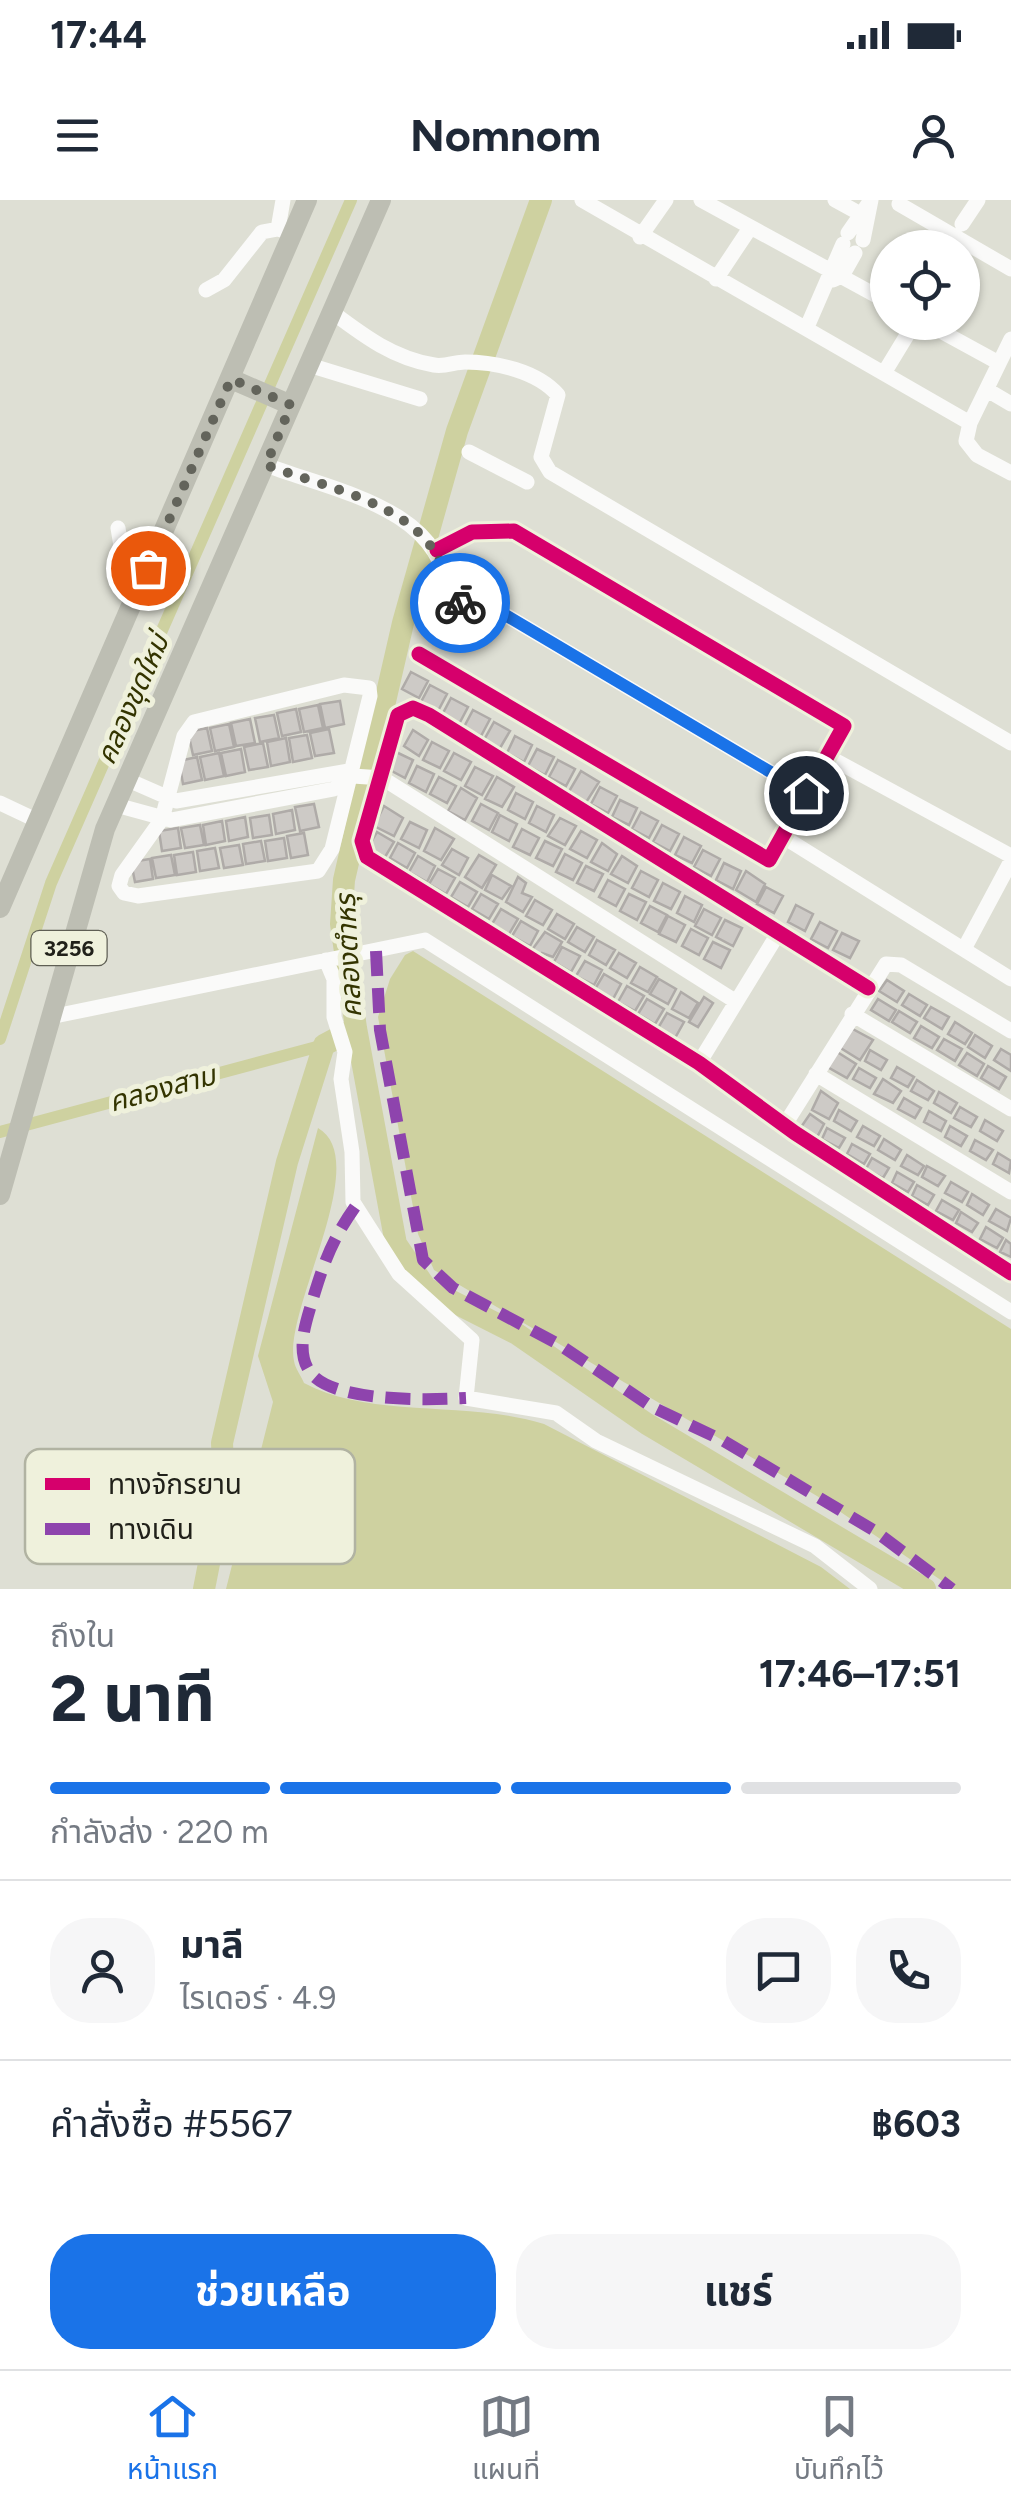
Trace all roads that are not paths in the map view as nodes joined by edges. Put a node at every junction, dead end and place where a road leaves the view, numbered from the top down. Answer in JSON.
{"nodes":[{"id":1,"x":284,"y":200,"type":"edge"},
{"id":2,"x":307,"y":200,"type":"edge"},
{"id":3,"x":381,"y":200,"type":"edge"},
{"id":4,"x":582,"y":200,"type":"edge"},
{"id":5,"x":666,"y":200,"type":"edge"},
{"id":6,"x":701,"y":200,"type":"edge"},
{"id":7,"x":835,"y":200,"type":"edge"},
{"id":8,"x":978,"y":200,"type":"edge"},
{"id":9,"x":899,"y":204,"type":"dead end"},
{"id":10,"x":962,"y":224,"type":"dead end"},
{"id":11,"x":750,"y":228,"type":"junction"},
{"id":12,"x":286,"y":232,"type":"junction"},
{"id":13,"x":640,"y":236,"type":"junction"},
{"id":14,"x":1011,"y":269,"type":"edge"},
{"id":15,"x":834,"y":276,"type":"junction"},
{"id":16,"x":716,"y":280,"type":"junction"},
{"id":17,"x":206,"y":290,"type":"dead end"},
{"id":18,"x":870,"y":293,"type":"edge"},
{"id":19,"x":332,"y":312,"type":"junction"},
{"id":20,"x":806,"y":326,"type":"junction"},
{"id":21,"x":1011,"y":339,"type":"edge"},
{"id":22,"x":904,"y":340,"type":"edge"},
{"id":23,"x":956,"y":340,"type":"edge"},
{"id":24,"x":998,"y":363,"type":"junction"},
{"id":25,"x":309,"y":365,"type":"junction"},
{"id":26,"x":884,"y":373,"type":"junction"},
{"id":27,"x":238,"y":382,"type":"junction"},
{"id":28,"x":988,"y":391,"type":"junction"},
{"id":29,"x":420,"y":399,"type":"dead end"},
{"id":30,"x":284,"y":402,"type":"junction"},
{"id":31,"x":1011,"y":404,"type":"edge"},
{"id":32,"x":970,"y":423,"type":"junction"},
{"id":33,"x":469,"y":452,"type":"dead end"},
{"id":34,"x":543,"y":464,"type":"junction"},
{"id":35,"x":266,"y":465,"type":"junction"},
{"id":36,"x":1011,"y":472,"type":"edge"},
{"id":37,"x":118,"y":528,"type":"dead end"},
{"id":38,"x":437,"y":550,"type":"junction"},
{"id":39,"x":148,"y":568,"type":"junction"},
{"id":40,"x":419,"y":654,"type":"dead end"},
{"id":41,"x":1011,"y":743,"type":"edge"},
{"id":42,"x":827,"y":756,"type":"junction"},
{"id":43,"x":360,"y":777,"type":"junction"},
{"id":44,"x":128,"y":780,"type":"junction"},
{"id":45,"x":806,"y":793,"type":"junction"},
{"id":46,"x":169,"y":800,"type":"junction"},
{"id":47,"x":0,"y":802,"type":"edge"},
{"id":48,"x":116,"y":805,"type":"junction"},
{"id":49,"x":162,"y":819,"type":"junction"},
{"id":50,"x":36,"y":820,"type":"junction"},
{"id":51,"x":782,"y":836,"type":"junction"},
{"id":52,"x":1011,"y":859,"type":"edge"},
{"id":53,"x":994,"y":892,"type":"junction"},
{"id":54,"x":1011,"y":902,"type":"edge"},
{"id":55,"x":0,"y":908,"type":"edge"},
{"id":56,"x":779,"y":932,"type":"junction"},
{"id":57,"x":964,"y":949,"type":"junction"},
{"id":58,"x":340,"y":958,"type":"junction"},
{"id":59,"x":1011,"y":978,"type":"edge"},
{"id":60,"x":868,"y":988,"type":"junction"},
{"id":61,"x":735,"y":1002,"type":"junction"},
{"id":62,"x":852,"y":1014,"type":"junction"},
{"id":63,"x":50,"y":1017,"type":"junction"},
{"id":64,"x":1011,"y":1031,"type":"edge"},
{"id":65,"x":699,"y":1064,"type":"junction"},
{"id":66,"x":816,"y":1074,"type":"junction"},
{"id":67,"x":1011,"y":1109,"type":"edge"},
{"id":68,"x":784,"y":1126,"type":"junction"},
{"id":69,"x":1011,"y":1192,"type":"edge"},
{"id":70,"x":0,"y":1196,"type":"edge"},
{"id":71,"x":1011,"y":1273,"type":"edge"},
{"id":72,"x":1011,"y":1312,"type":"edge"},
{"id":73,"x":870,"y":1589,"type":"edge"}],
"edges":[{"from":1,"to":12,"type":"street"},
{"from":2,"to":12,"type":"main road"},
{"from":3,"to":19,"type":"main road","number":"3256"},
{"from":4,"to":13,"type":"street"},
{"from":5,"to":13,"type":"street"},
{"from":6,"to":11,"type":"street"},
{"from":7,"to":15,"type":"street"},
{"from":8,"to":10,"type":"street"},
{"from":9,"to":14,"type":"street"},
{"from":11,"to":15,"type":"street"},
{"from":11,"to":16,"type":"street"},
{"from":12,"to":17,"type":"street"},
{"from":12,"to":27,"type":"main road"},
{"from":13,"to":16,"type":"street"},
{"from":15,"to":18,"type":"street"},
{"from":15,"to":20,"type":"street"},
{"from":16,"to":20,"type":"street"},
{"from":19,"to":25,"type":"main road","number":"3256"},
{"from":19,"to":34,"type":"street"},
{"from":20,"to":26,"type":"street"},
{"from":21,"to":24,"type":"street"},
{"from":22,"to":26,"type":"street"},
{"from":23,"to":24,"type":"street"},
{"from":24,"to":28,"type":"street"},
{"from":25,"to":29,"type":"street"},
{"from":25,"to":30,"type":"main road","number":"3256"},
{"from":26,"to":32,"type":"street"},
{"from":27,"to":30,"type":"main road"},
{"from":27,"to":39,"type":"main road"},
{"from":28,"to":31,"type":"street"},
{"from":28,"to":32,"type":"street"},
{"from":30,"to":35,"type":"main road","number":"3256"},
{"from":32,"to":36,"type":"street"},
{"from":33,"to":34,"type":"street"},
{"from":34,"to":41,"type":"street"},
{"from":35,"to":38,"type":"street"},
{"from":35,"to":44,"type":"main road","number":"3256"},
{"from":37,"to":39,"type":"street"},
{"from":38,"to":42,"type":"street"},
{"from":38,"to":45,"type":"street"},
{"from":39,"to":50,"type":"main road"},
{"from":40,"to":51,"type":"street"},
{"from":42,"to":45,"type":"street"},
{"from":42,"to":52,"type":"street"},
{"from":43,"to":46,"type":"street"},
{"from":43,"to":46,"type":"street"},
{"from":43,"to":49,"type":"street"},
{"from":43,"to":49,"type":"street"},
{"from":43,"to":56,"type":"street"},
{"from":43,"to":61,"type":"street"},
{"from":43,"to":65,"type":"street"},
{"from":44,"to":46,"type":"street"},
{"from":44,"to":48,"type":"main road","number":"3256"},
{"from":45,"to":51,"type":"street"},
{"from":46,"to":49,"type":"street"},
{"from":47,"to":50,"type":"street"},
{"from":48,"to":49,"type":"street"},
{"from":48,"to":63,"type":"main road","number":"3256"},
{"from":50,"to":55,"type":"main road"},
{"from":51,"to":57,"type":"street"},
{"from":52,"to":53,"type":"street"},
{"from":53,"to":54,"type":"street"},
{"from":53,"to":57,"type":"street"},
{"from":56,"to":60,"type":"street"},
{"from":56,"to":61,"type":"street"},
{"from":57,"to":59,"type":"street"},
{"from":58,"to":63,"type":"street"},
{"from":58,"to":72,"type":"street"},
{"from":58,"to":73,"type":"street"},
{"from":60,"to":62,"type":"street"},
{"from":60,"to":64,"type":"street"},
{"from":61,"to":65,"type":"street"},
{"from":62,"to":66,"type":"street"},
{"from":62,"to":67,"type":"street"},
{"from":63,"to":70,"type":"main road","number":"3256"},
{"from":65,"to":68,"type":"street"},
{"from":66,"to":68,"type":"street"},
{"from":66,"to":69,"type":"street"},
{"from":68,"to":71,"type":"street"}]}
